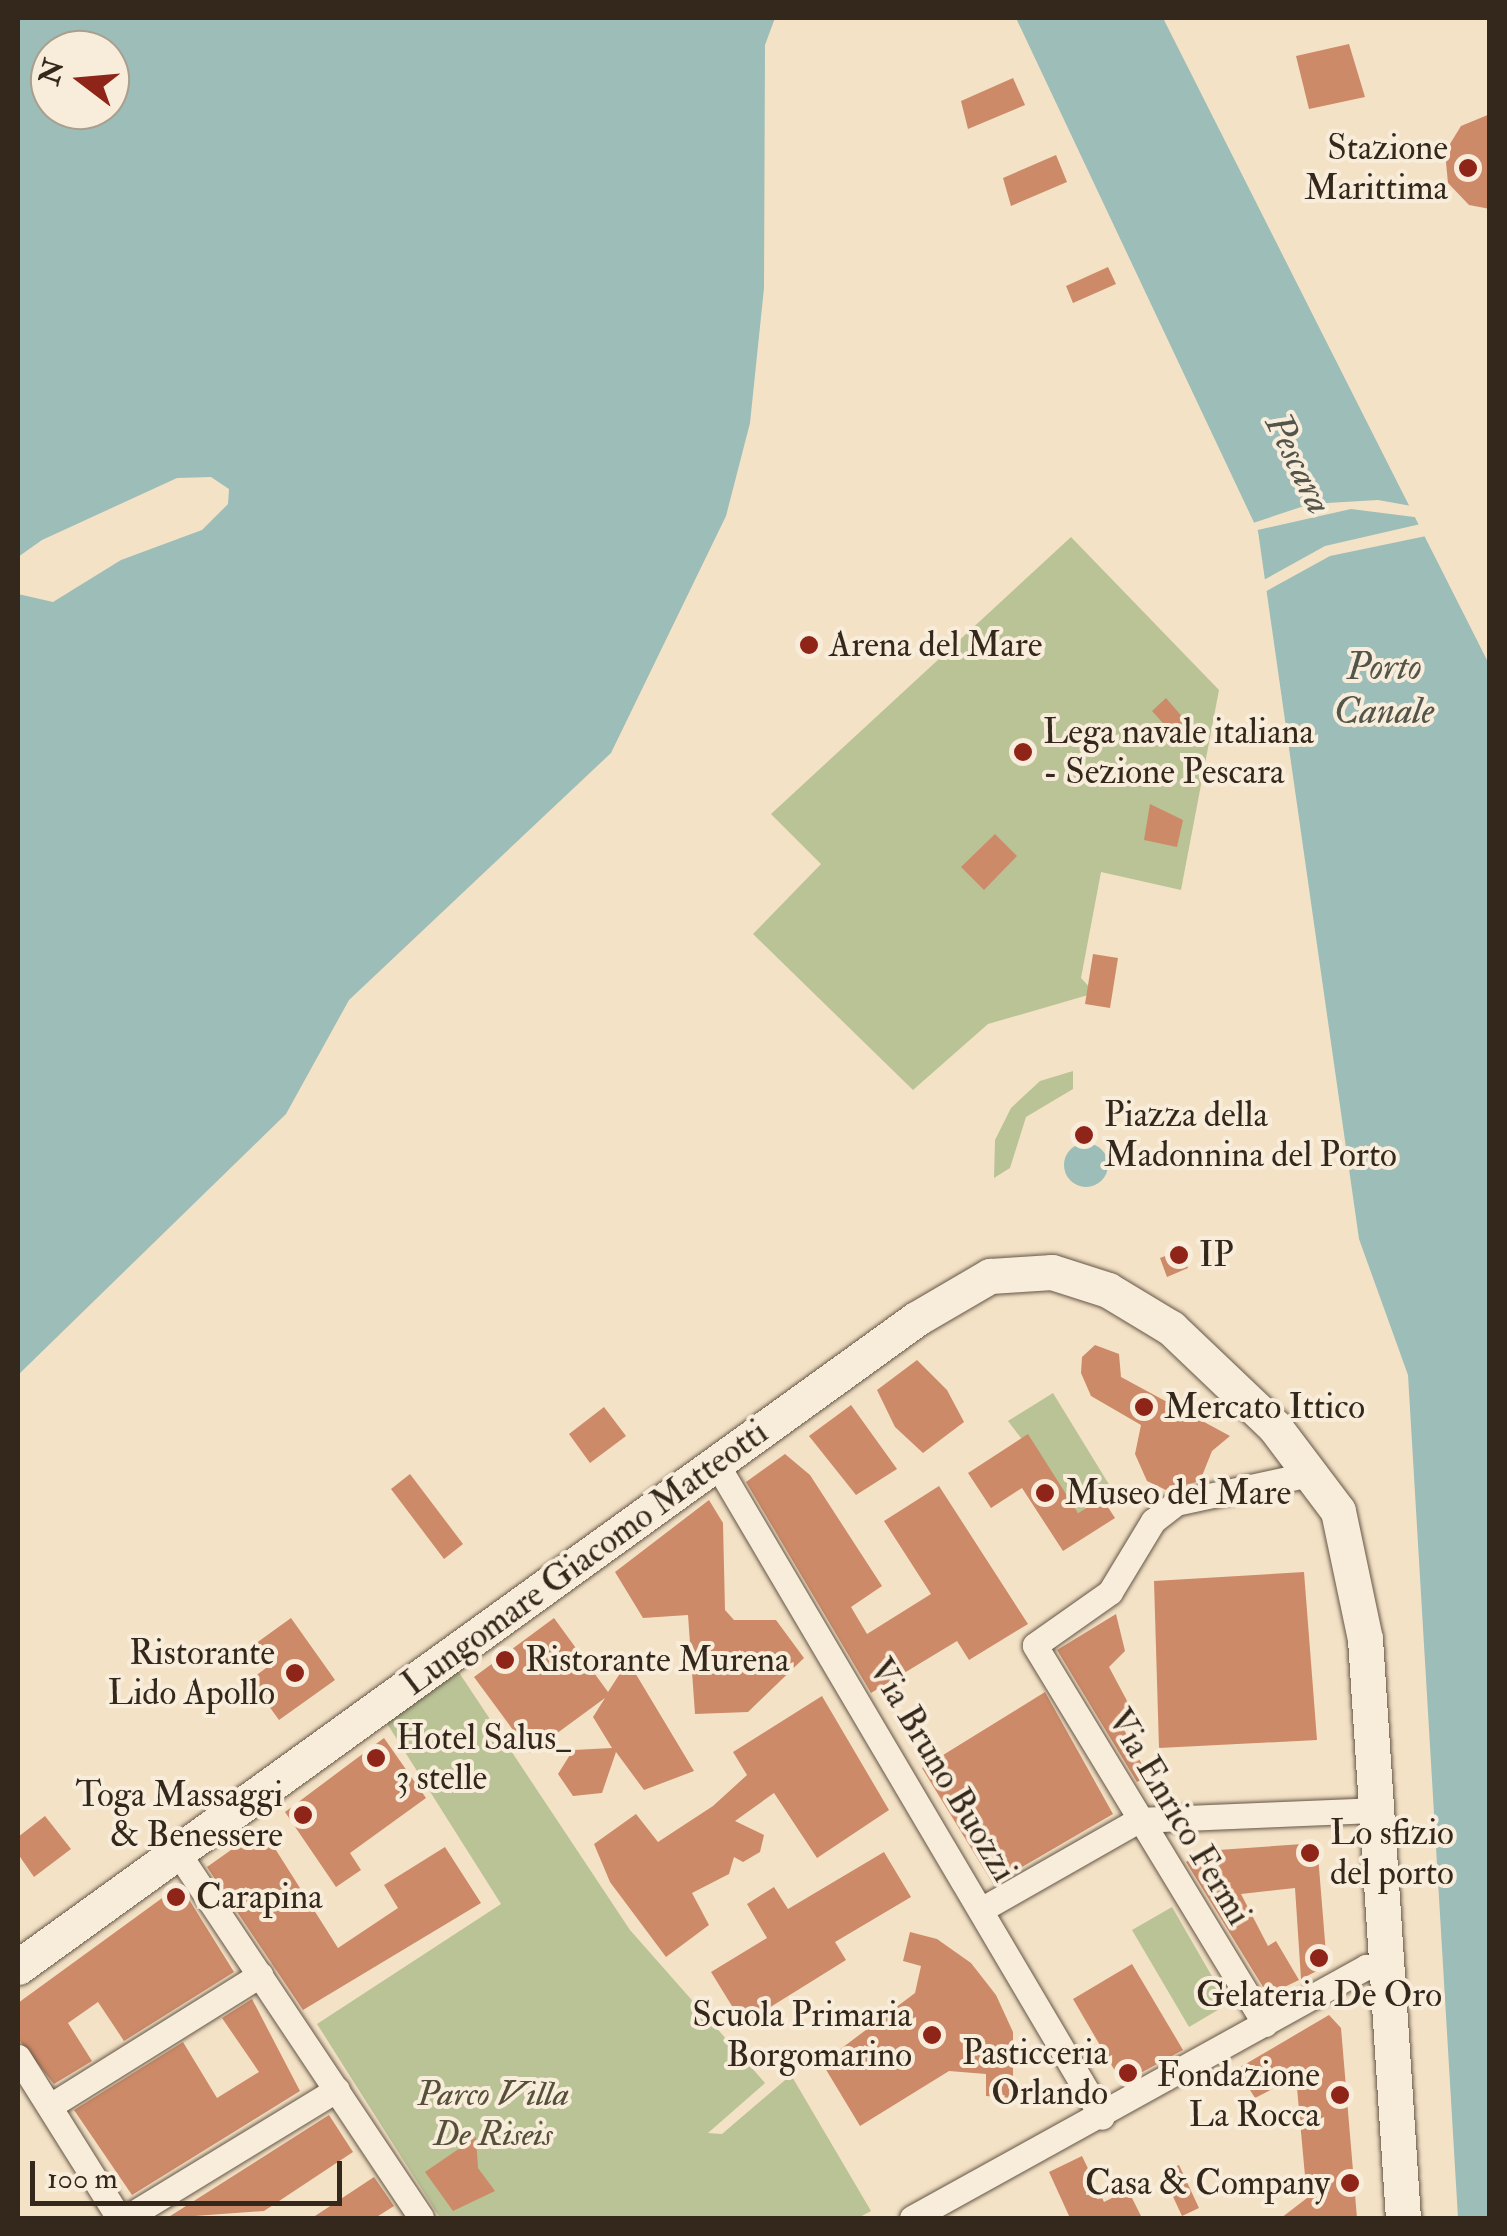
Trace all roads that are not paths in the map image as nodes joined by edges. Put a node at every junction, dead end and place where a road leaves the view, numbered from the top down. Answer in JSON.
{"nodes":[{"id":1,"x":716,"y":1463,"type":"junction"},
{"id":2,"x":1315,"y":1473,"type":"junction"},
{"id":3,"x":1373,"y":1810,"type":"junction"},
{"id":4,"x":1138,"y":1820,"type":"junction"},
{"id":5,"x":178,"y":1852,"type":"junction"},
{"id":6,"x":984,"y":1908,"type":"junction"},
{"id":7,"x":18,"y":1966,"type":"edge"},
{"id":8,"x":1376,"y":1968,"type":"junction"},
{"id":9,"x":260,"y":1975,"type":"junction"},
{"id":10,"x":1265,"y":2024,"type":"junction"},
{"id":11,"x":18,"y":2056,"type":"edge"},
{"id":12,"x":337,"y":2089,"type":"junction"},
{"id":13,"x":50,"y":2106,"type":"junction"},
{"id":14,"x":1102,"y":2117,"type":"junction"},
{"id":15,"x":916,"y":2217,"type":"edge"},
{"id":16,"x":122,"y":2218,"type":"edge"},
{"id":17,"x":421,"y":2218,"type":"edge"},
{"id":18,"x":1383,"y":2218,"type":"edge"},
{"id":19,"x":1403,"y":2218,"type":"edge"}],
"edges":[{"from":1,"to":2,"type":"street","name":"Lungomare Giacomo Matteotti"},
{"from":1,"to":5,"type":"street","name":"Lungomare Giacomo Matteotti"},
{"from":1,"to":6,"type":"street","name":"Via Bruno Buozzi"},
{"from":2,"to":3,"type":"street","name":"Lungomare Giacomo Matteotti"},
{"from":2,"to":4,"type":"street","name":"Via Enrico Fermi"},
{"from":3,"to":4,"type":"street"},
{"from":3,"to":8,"type":"street","name":"Lungomare Giacomo Matteotti"},
{"from":4,"to":6,"type":"street"},
{"from":4,"to":10,"type":"street","name":"Via Enrico Fermi"},
{"from":5,"to":7,"type":"street","name":"Lungomare Giacomo Matteotti"},
{"from":5,"to":9,"type":"street"},
{"from":6,"to":14,"type":"street","name":"Via Bruno Buozzi"},
{"from":8,"to":10,"type":"street"},
{"from":8,"to":18,"type":"street"},
{"from":8,"to":19,"type":"street"},
{"from":9,"to":12,"type":"street"},
{"from":9,"to":13,"type":"street"},
{"from":10,"to":14,"type":"street"},
{"from":11,"to":13,"type":"street"},
{"from":12,"to":16,"type":"street"},
{"from":12,"to":17,"type":"street"},
{"from":13,"to":16,"type":"street"},
{"from":14,"to":15,"type":"street"}]}
